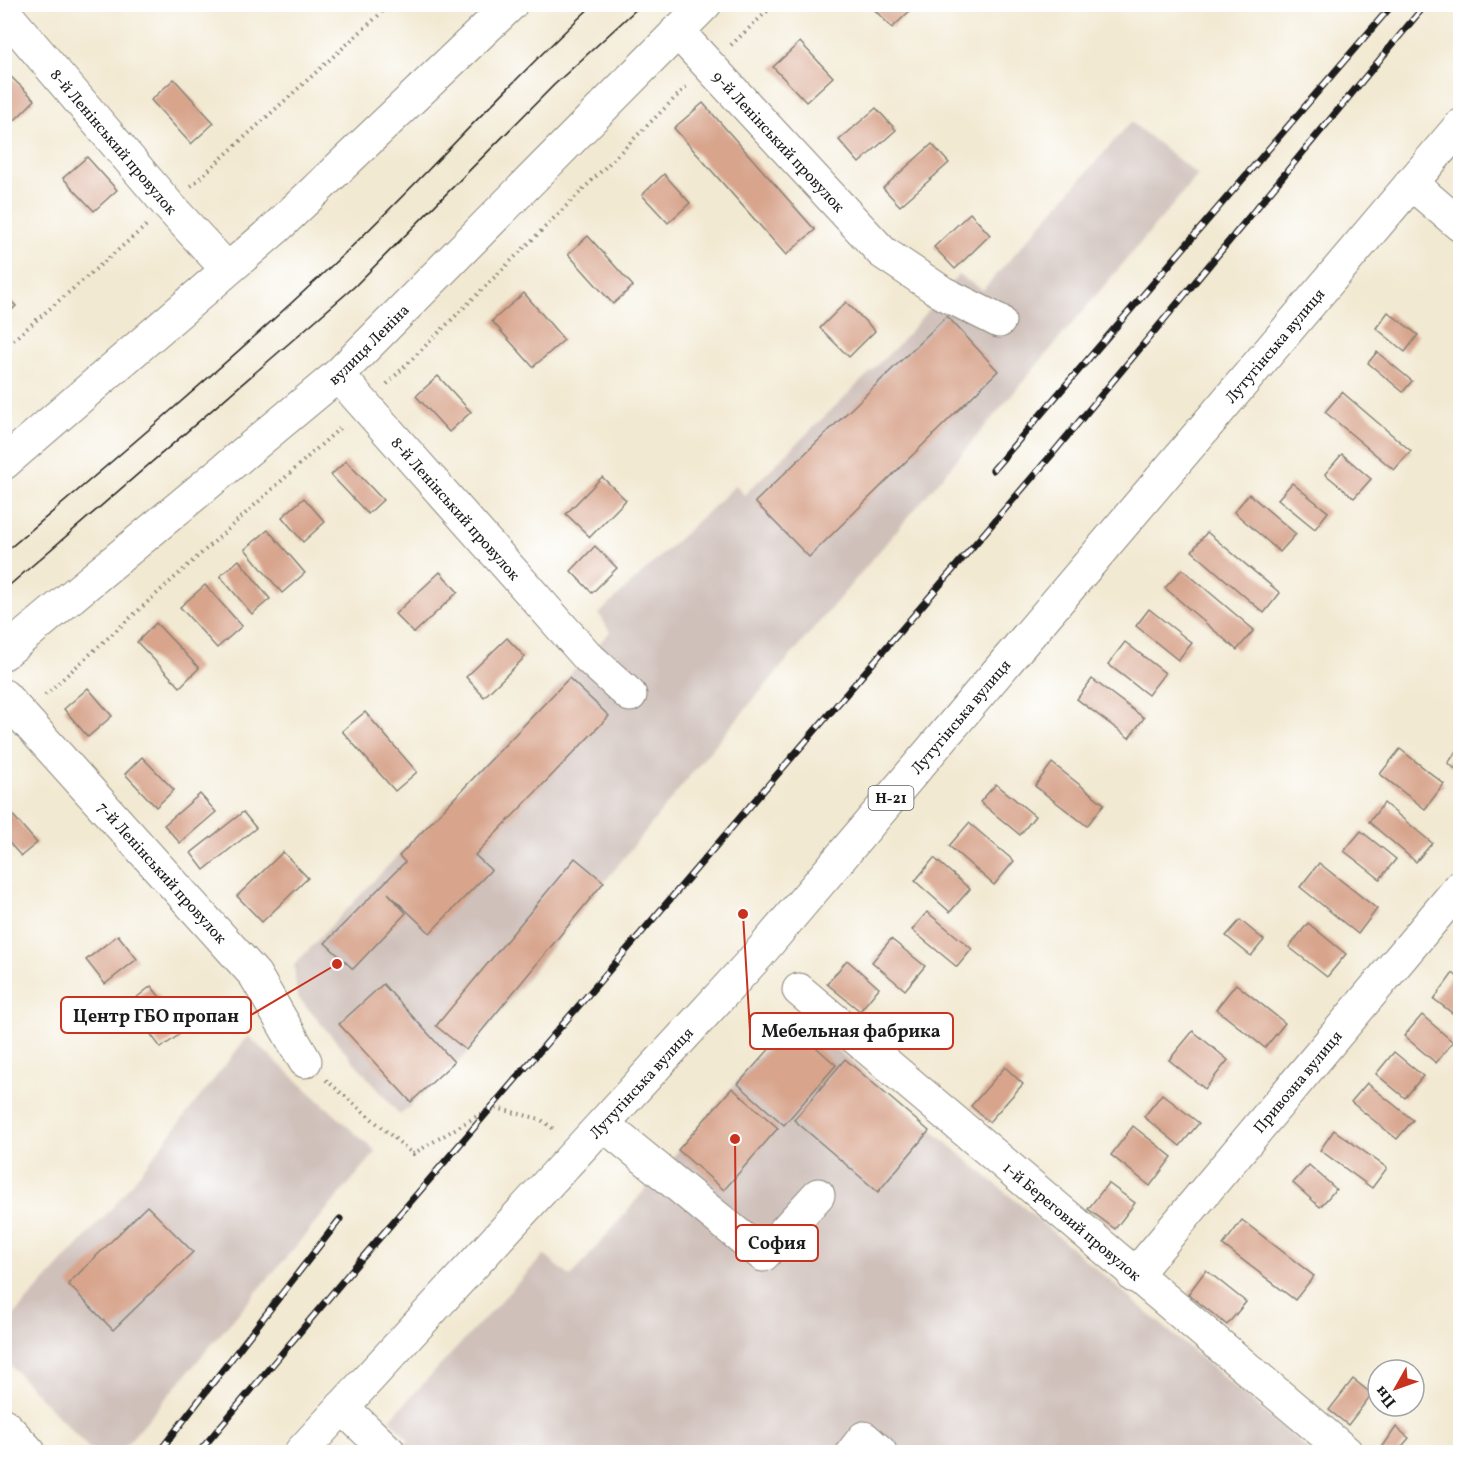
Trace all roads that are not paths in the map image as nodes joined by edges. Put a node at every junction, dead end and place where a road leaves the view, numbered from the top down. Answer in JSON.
{"nodes":[{"id":1,"x":511,"y":4,"type":"edge"},
{"id":2,"x":705,"y":4,"type":"edge"},
{"id":3,"x":4,"y":12,"type":"edge"},
{"id":4,"x":677,"y":31,"type":"junction"},
{"id":5,"x":1461,"y":126,"type":"edge"},
{"id":6,"x":1411,"y":183,"type":"junction"},
{"id":7,"x":1461,"y":225,"type":"edge"},
{"id":8,"x":227,"y":269,"type":"junction"},
{"id":9,"x":999,"y":321,"type":"dead end"},
{"id":10,"x":338,"y":375,"type":"junction"},
{"id":11,"x":4,"y":463,"type":"edge"},
{"id":12,"x":4,"y":653,"type":"edge"},
{"id":13,"x":630,"y":694,"type":"dead end"},
{"id":14,"x":14,"y":706,"type":"edge"},
{"id":15,"x":1461,"y":887,"type":"edge"},
{"id":16,"x":799,"y":990,"type":"dead end"},
{"id":17,"x":304,"y":1061,"type":"road end"},
{"id":18,"x":604,"y":1125,"type":"junction"},
{"id":19,"x":818,"y":1195,"type":"dead end"},
{"id":20,"x":1134,"y":1276,"type":"junction"},
{"id":21,"x":342,"y":1407,"type":"junction"},
{"id":22,"x":302,"y":1452,"type":"edge"},
{"id":23,"x":389,"y":1452,"type":"edge"},
{"id":24,"x":853,"y":1452,"type":"edge"},
{"id":25,"x":880,"y":1452,"type":"edge"},
{"id":26,"x":1346,"y":1452,"type":"edge"}],
"edges":[{"from":1,"to":8,"type":"street"},
{"from":2,"to":4,"type":"street","name":"вулиця Леніна"},
{"from":3,"to":8,"type":"street","name":"8-й Ленінський провулок"},
{"from":4,"to":9,"type":"street","name":"9-й Ленінський провулок"},
{"from":4,"to":10,"type":"street","name":"вулиця Леніна"},
{"from":5,"to":6,"type":"street","name":"Лутугінська вулиця","number":"Н-21"},
{"from":6,"to":7,"type":"street"},
{"from":6,"to":18,"type":"street","name":"Лутугінська вулиця","number":"Н-21"},
{"from":8,"to":11,"type":"street"},
{"from":10,"to":12,"type":"street","name":"вулиця Леніна"},
{"from":10,"to":13,"type":"street","name":"8-й Ленінський провулок"},
{"from":14,"to":17,"type":"street","name":"7-й Ленінський провулок"},
{"from":15,"to":20,"type":"street","name":"Привозна вулиця"},
{"from":16,"to":20,"type":"street","name":"1-й Береговий провулок"},
{"from":18,"to":19,"type":"street"},
{"from":18,"to":21,"type":"street","name":"Лутугінська вулиця","number":"Н-21"},
{"from":20,"to":26,"type":"street","name":"1-й Береговий провулок"},
{"from":21,"to":22,"type":"street","name":"Лутугінська вулиця","number":"Н-21"},
{"from":21,"to":23,"type":"street"},
{"from":24,"to":25,"type":"street"}]}
